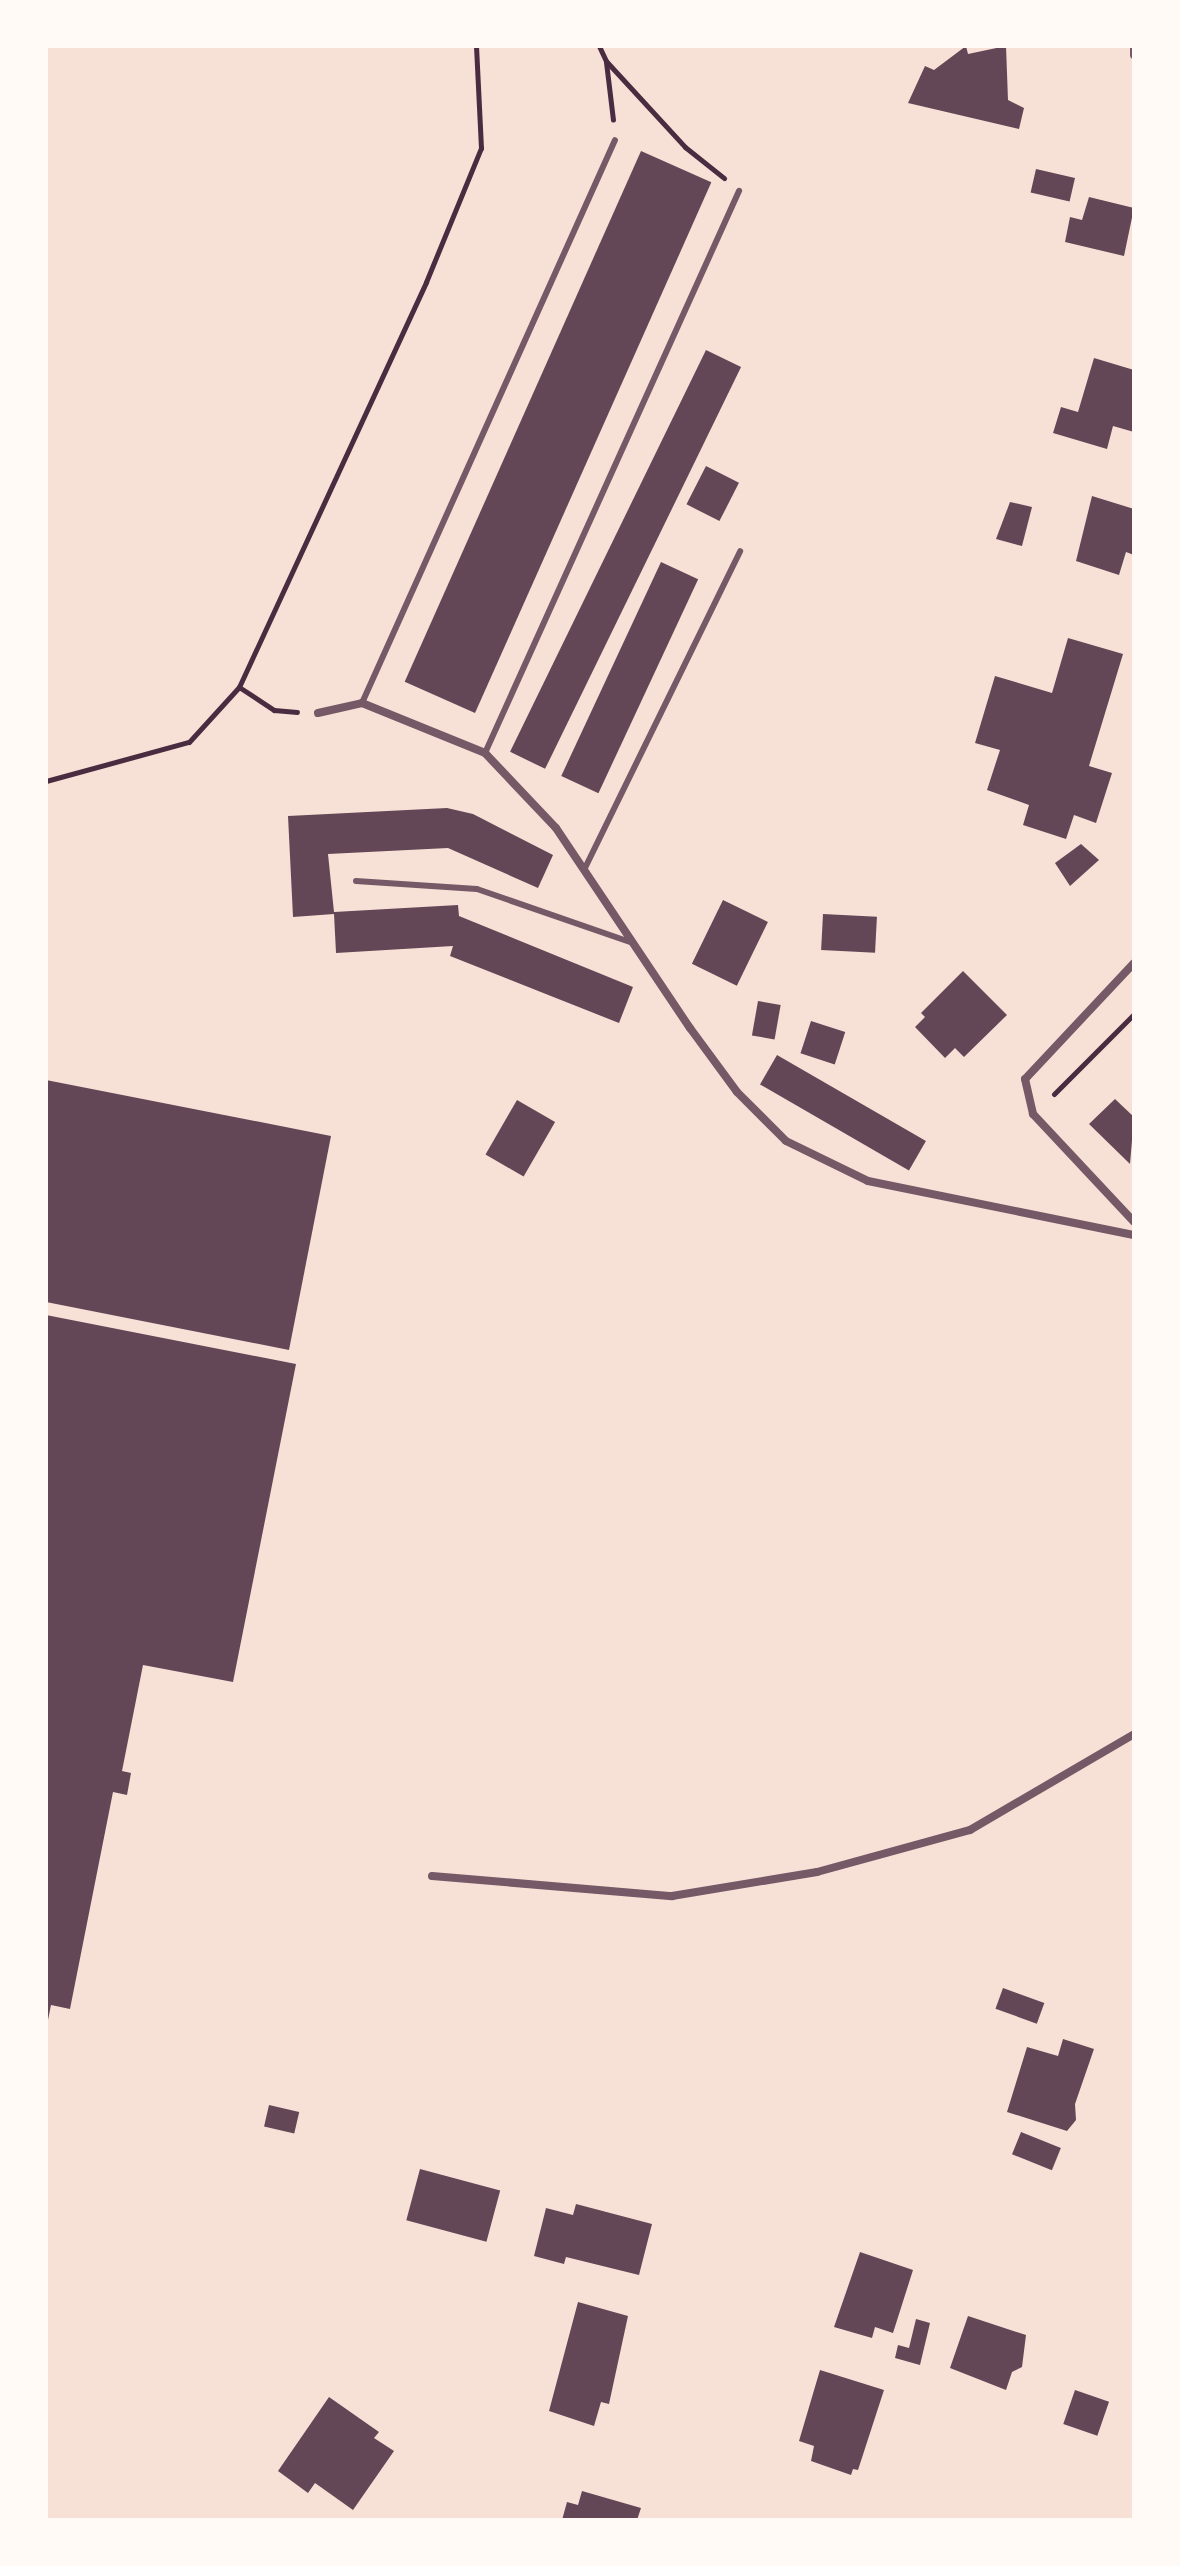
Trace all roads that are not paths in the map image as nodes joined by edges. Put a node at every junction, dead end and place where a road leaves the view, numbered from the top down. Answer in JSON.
{"nodes":[{"id":1,"x":1134,"y":47,"type":"edge"},
{"id":2,"x":1134,"y":55,"type":"edge"},
{"id":3,"x":615,"y":140,"type":"road end"},
{"id":4,"x":739,"y":191,"type":"road end"},
{"id":5,"x":740,"y":551,"type":"dead end"},
{"id":6,"x":362,"y":703,"type":"junction"},
{"id":7,"x":318,"y":713,"type":"road end"},
{"id":8,"x":485,"y":753,"type":"junction"},
{"id":9,"x":584,"y":870,"type":"junction"},
{"id":10,"x":356,"y":881,"type":"dead end"},
{"id":11,"x":633,"y":943,"type":"junction"},
{"id":12,"x":1134,"y":963,"type":"edge"},
{"id":13,"x":1134,"y":1222,"type":"edge"},
{"id":14,"x":1134,"y":1235,"type":"edge"},
{"id":15,"x":1134,"y":1734,"type":"edge"},
{"id":16,"x":432,"y":1876,"type":"dead end"}],
"edges":[{"from":1,"to":2,"type":"street"},
{"from":3,"to":6,"type":"lane"},
{"from":4,"to":8,"type":"lane"},
{"from":5,"to":9,"type":"lane"},
{"from":6,"to":7,"type":"street"},
{"from":6,"to":8,"type":"street"},
{"from":8,"to":9,"type":"street"},
{"from":9,"to":11,"type":"street"},
{"from":10,"to":11,"type":"lane"},
{"from":11,"to":14,"type":"street"},
{"from":12,"to":13,"type":"street"},
{"from":15,"to":16,"type":"street"}]}
